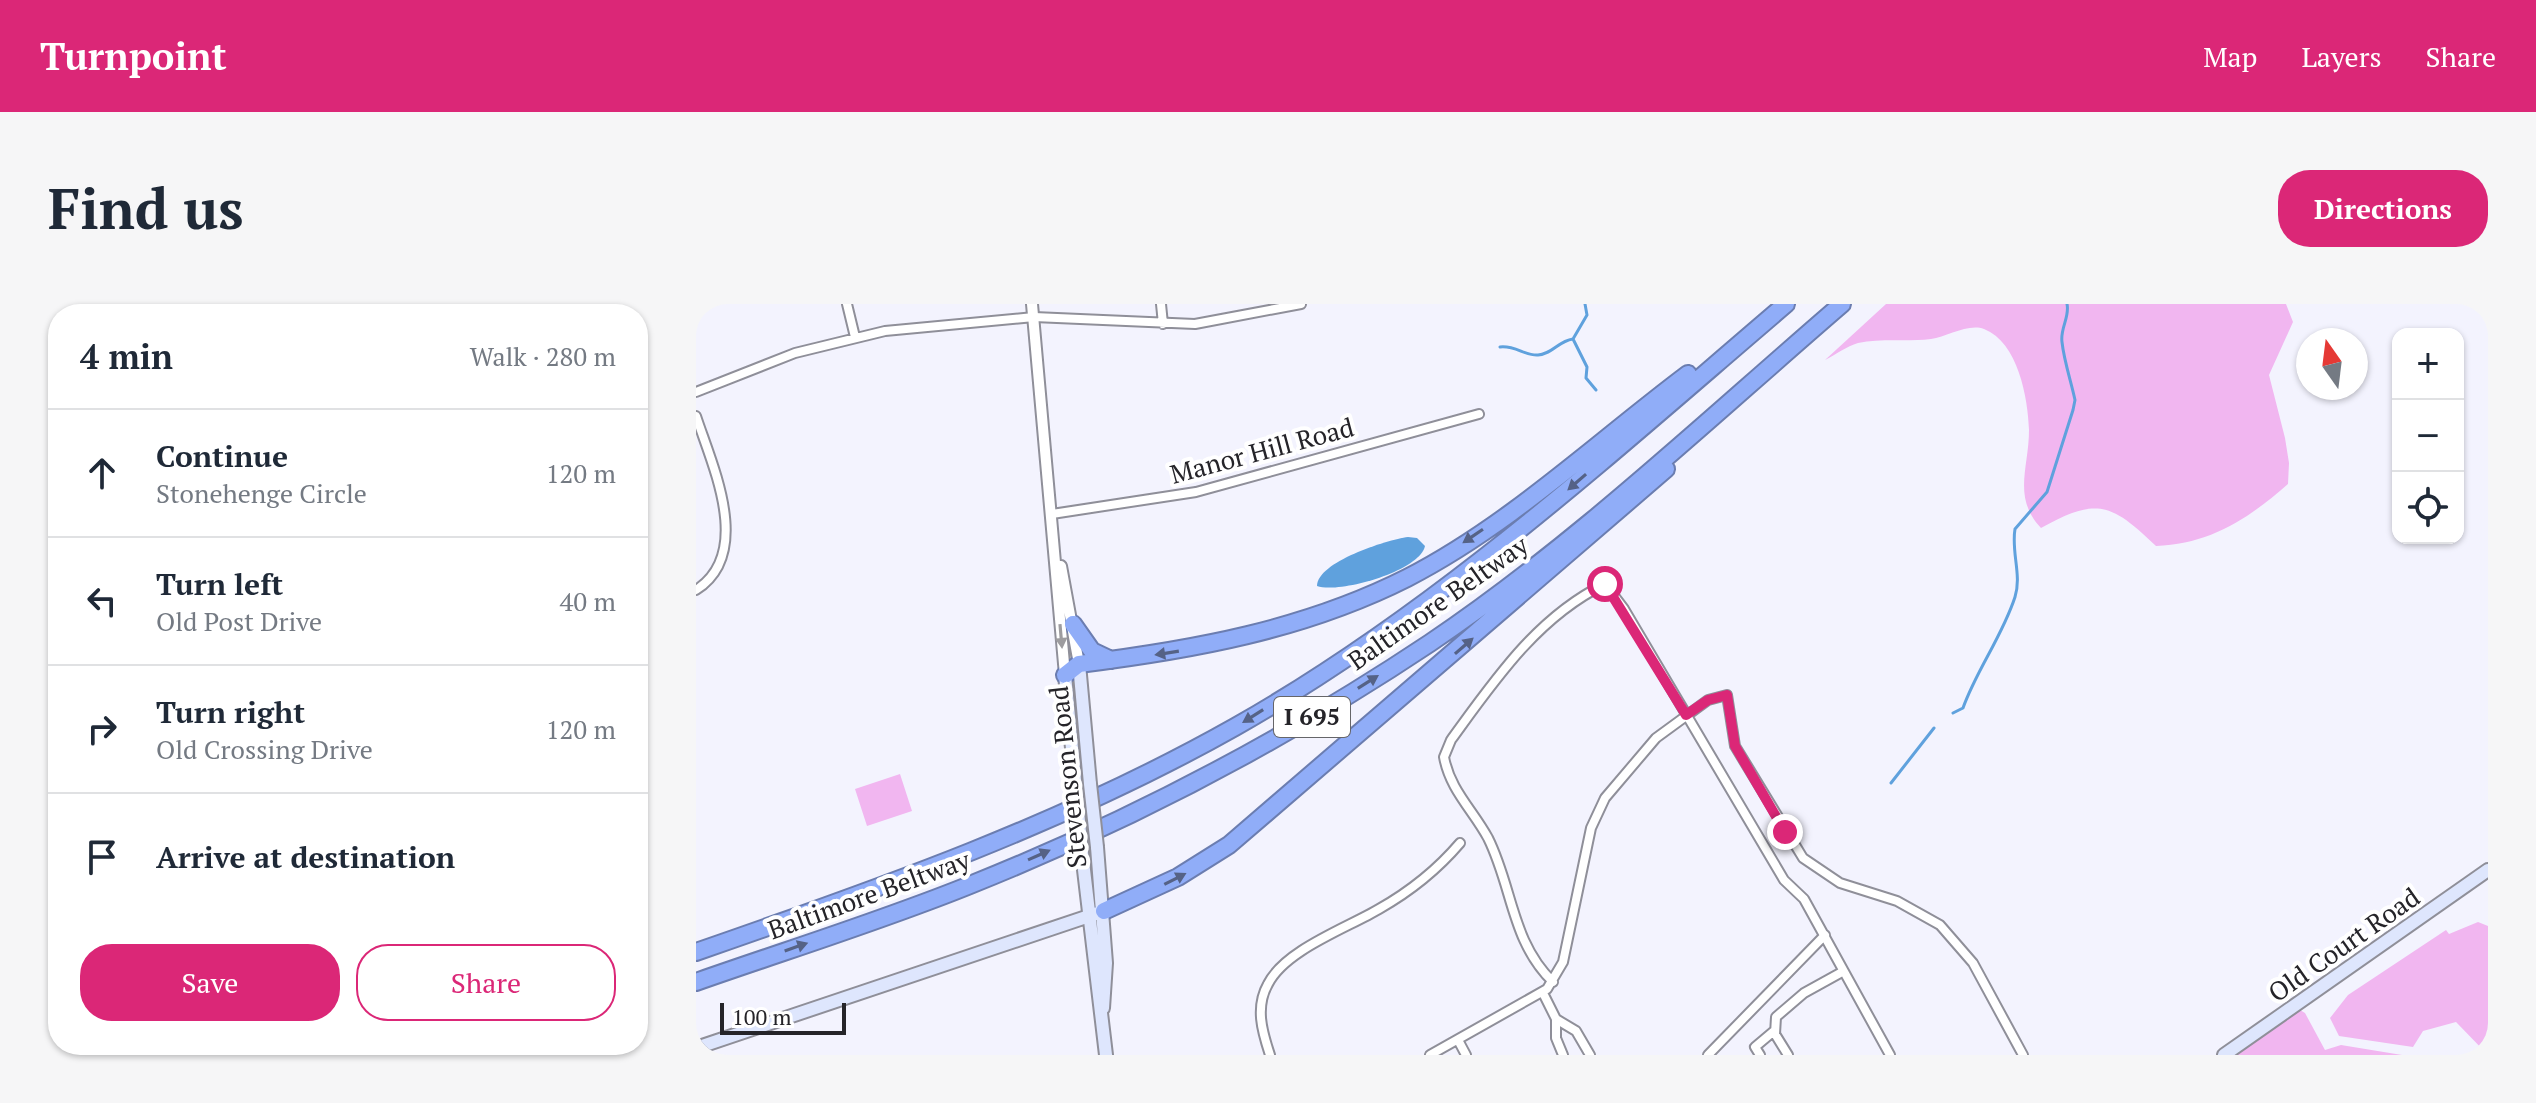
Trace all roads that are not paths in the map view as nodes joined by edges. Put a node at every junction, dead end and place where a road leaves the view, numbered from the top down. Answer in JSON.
{"nodes":[{"id":1,"x":847,"y":304,"type":"edge"},
{"id":2,"x":1032,"y":304,"type":"edge"},
{"id":3,"x":1161,"y":304,"type":"edge"},
{"id":4,"x":1301,"y":304,"type":"edge"},
{"id":5,"x":1784,"y":304,"type":"edge"},
{"id":6,"x":1842,"y":304,"type":"edge"},
{"id":7,"x":1850,"y":304,"type":"edge"},
{"id":8,"x":1034,"y":317,"type":"junction"},
{"id":9,"x":1163,"y":324,"type":"junction"},
{"id":10,"x":855,"y":337,"type":"junction"},
{"id":11,"x":696,"y":392,"type":"edge"},
{"id":12,"x":1479,"y":414,"type":"dead end"},
{"id":13,"x":696,"y":416,"type":"edge"},
{"id":14,"x":1052,"y":514,"type":"junction"},
{"id":15,"x":1056,"y":540,"type":"junction"},
{"id":16,"x":696,"y":590,"type":"edge"},
{"id":17,"x":1073,"y":624,"type":"junction"},
{"id":18,"x":1113,"y":660,"type":"junction"},
{"id":19,"x":1079,"y":664,"type":"junction"},
{"id":20,"x":1065,"y":675,"type":"junction"},
{"id":21,"x":1686,"y":715,"type":"junction"},
{"id":22,"x":1460,"y":843,"type":"dead end"},
{"id":23,"x":2488,"y":870,"type":"edge"},
{"id":24,"x":1096,"y":914,"type":"junction"},
{"id":25,"x":1825,"y":935,"type":"junction"},
{"id":26,"x":696,"y":952,"type":"edge"},
{"id":27,"x":1842,"y":972,"type":"junction"},
{"id":28,"x":696,"y":982,"type":"edge"},
{"id":29,"x":1553,"y":982,"type":"junction"},
{"id":30,"x":1543,"y":993,"type":"junction"},
{"id":31,"x":1556,"y":1019,"type":"junction"},
{"id":32,"x":1774,"y":1031,"type":"junction"},
{"id":33,"x":1458,"y":1040,"type":"junction"},
{"id":34,"x":696,"y":1048,"type":"edge"},
{"id":35,"x":1106,"y":1055,"type":"edge"},
{"id":36,"x":1270,"y":1055,"type":"edge"},
{"id":37,"x":1430,"y":1055,"type":"edge"},
{"id":38,"x":1466,"y":1055,"type":"edge"},
{"id":39,"x":1563,"y":1055,"type":"edge"},
{"id":40,"x":1590,"y":1055,"type":"edge"},
{"id":41,"x":1708,"y":1055,"type":"edge"},
{"id":42,"x":1760,"y":1055,"type":"edge"},
{"id":43,"x":1788,"y":1055,"type":"edge"},
{"id":44,"x":1890,"y":1055,"type":"edge"},
{"id":45,"x":2023,"y":1055,"type":"edge"},
{"id":46,"x":2224,"y":1055,"type":"edge"}],
"edges":[{"from":1,"to":10,"type":"street"},
{"from":2,"to":8,"type":"street","name":"Stevenson Road"},
{"from":3,"to":9,"type":"street"},
{"from":4,"to":9,"type":"street"},
{"from":5,"to":18,"type":"highway","one_way":true},
{"from":5,"to":26,"type":"highway","name":"Baltimore Beltway","number":"I 695","one_way":true},
{"from":28,"to":6,"type":"highway","name":"Baltimore Beltway","number":"I 695","one_way":true},
{"from":24,"to":7,"type":"highway","one_way":true},
{"from":8,"to":9,"type":"street"},
{"from":8,"to":10,"type":"street"},
{"from":8,"to":14,"type":"street","name":"Stevenson Road"},
{"from":10,"to":11,"type":"street"},
{"from":12,"to":14,"type":"street","name":"Manor Hill Road"},
{"from":13,"to":16,"type":"street"},
{"from":14,"to":15,"type":"street","name":"Stevenson Road"},
{"from":15,"to":17,"type":"street","name":"Stevenson Road"},
{"from":15,"to":20,"type":"street","name":"Stevenson Road","one_way":true},
{"from":17,"to":18,"type":"highway"},
{"from":17,"to":19,"type":"street","name":"Stevenson Road"},
{"from":18,"to":19,"type":"highway"},
{"from":19,"to":20,"type":"highway"},
{"from":19,"to":24,"type":"main road","name":"Stevenson Road","bridge":true},
{"from":20,"to":24,"type":"main road","name":"Stevenson Road","bridge":true},
{"from":21,"to":25,"type":"street"},
{"from":21,"to":29,"type":"street"},
{"from":21,"to":29,"type":"street"},
{"from":21,"to":45,"type":"street"},
{"from":22,"to":36,"type":"street"},
{"from":23,"to":46,"type":"main road","name":"Old Court Road"},
{"from":24,"to":34,"type":"main road"},
{"from":24,"to":35,"type":"main road","name":"Stevenson Road"},
{"from":25,"to":27,"type":"street"},
{"from":25,"to":41,"type":"street"},
{"from":27,"to":32,"type":"street"},
{"from":27,"to":44,"type":"street"},
{"from":29,"to":30,"type":"street"},
{"from":30,"to":31,"type":"street"},
{"from":30,"to":33,"type":"street"},
{"from":31,"to":39,"type":"street"},
{"from":31,"to":40,"type":"street"},
{"from":32,"to":42,"type":"street"},
{"from":32,"to":43,"type":"street"},
{"from":33,"to":37,"type":"street"},
{"from":33,"to":38,"type":"street"}]}
